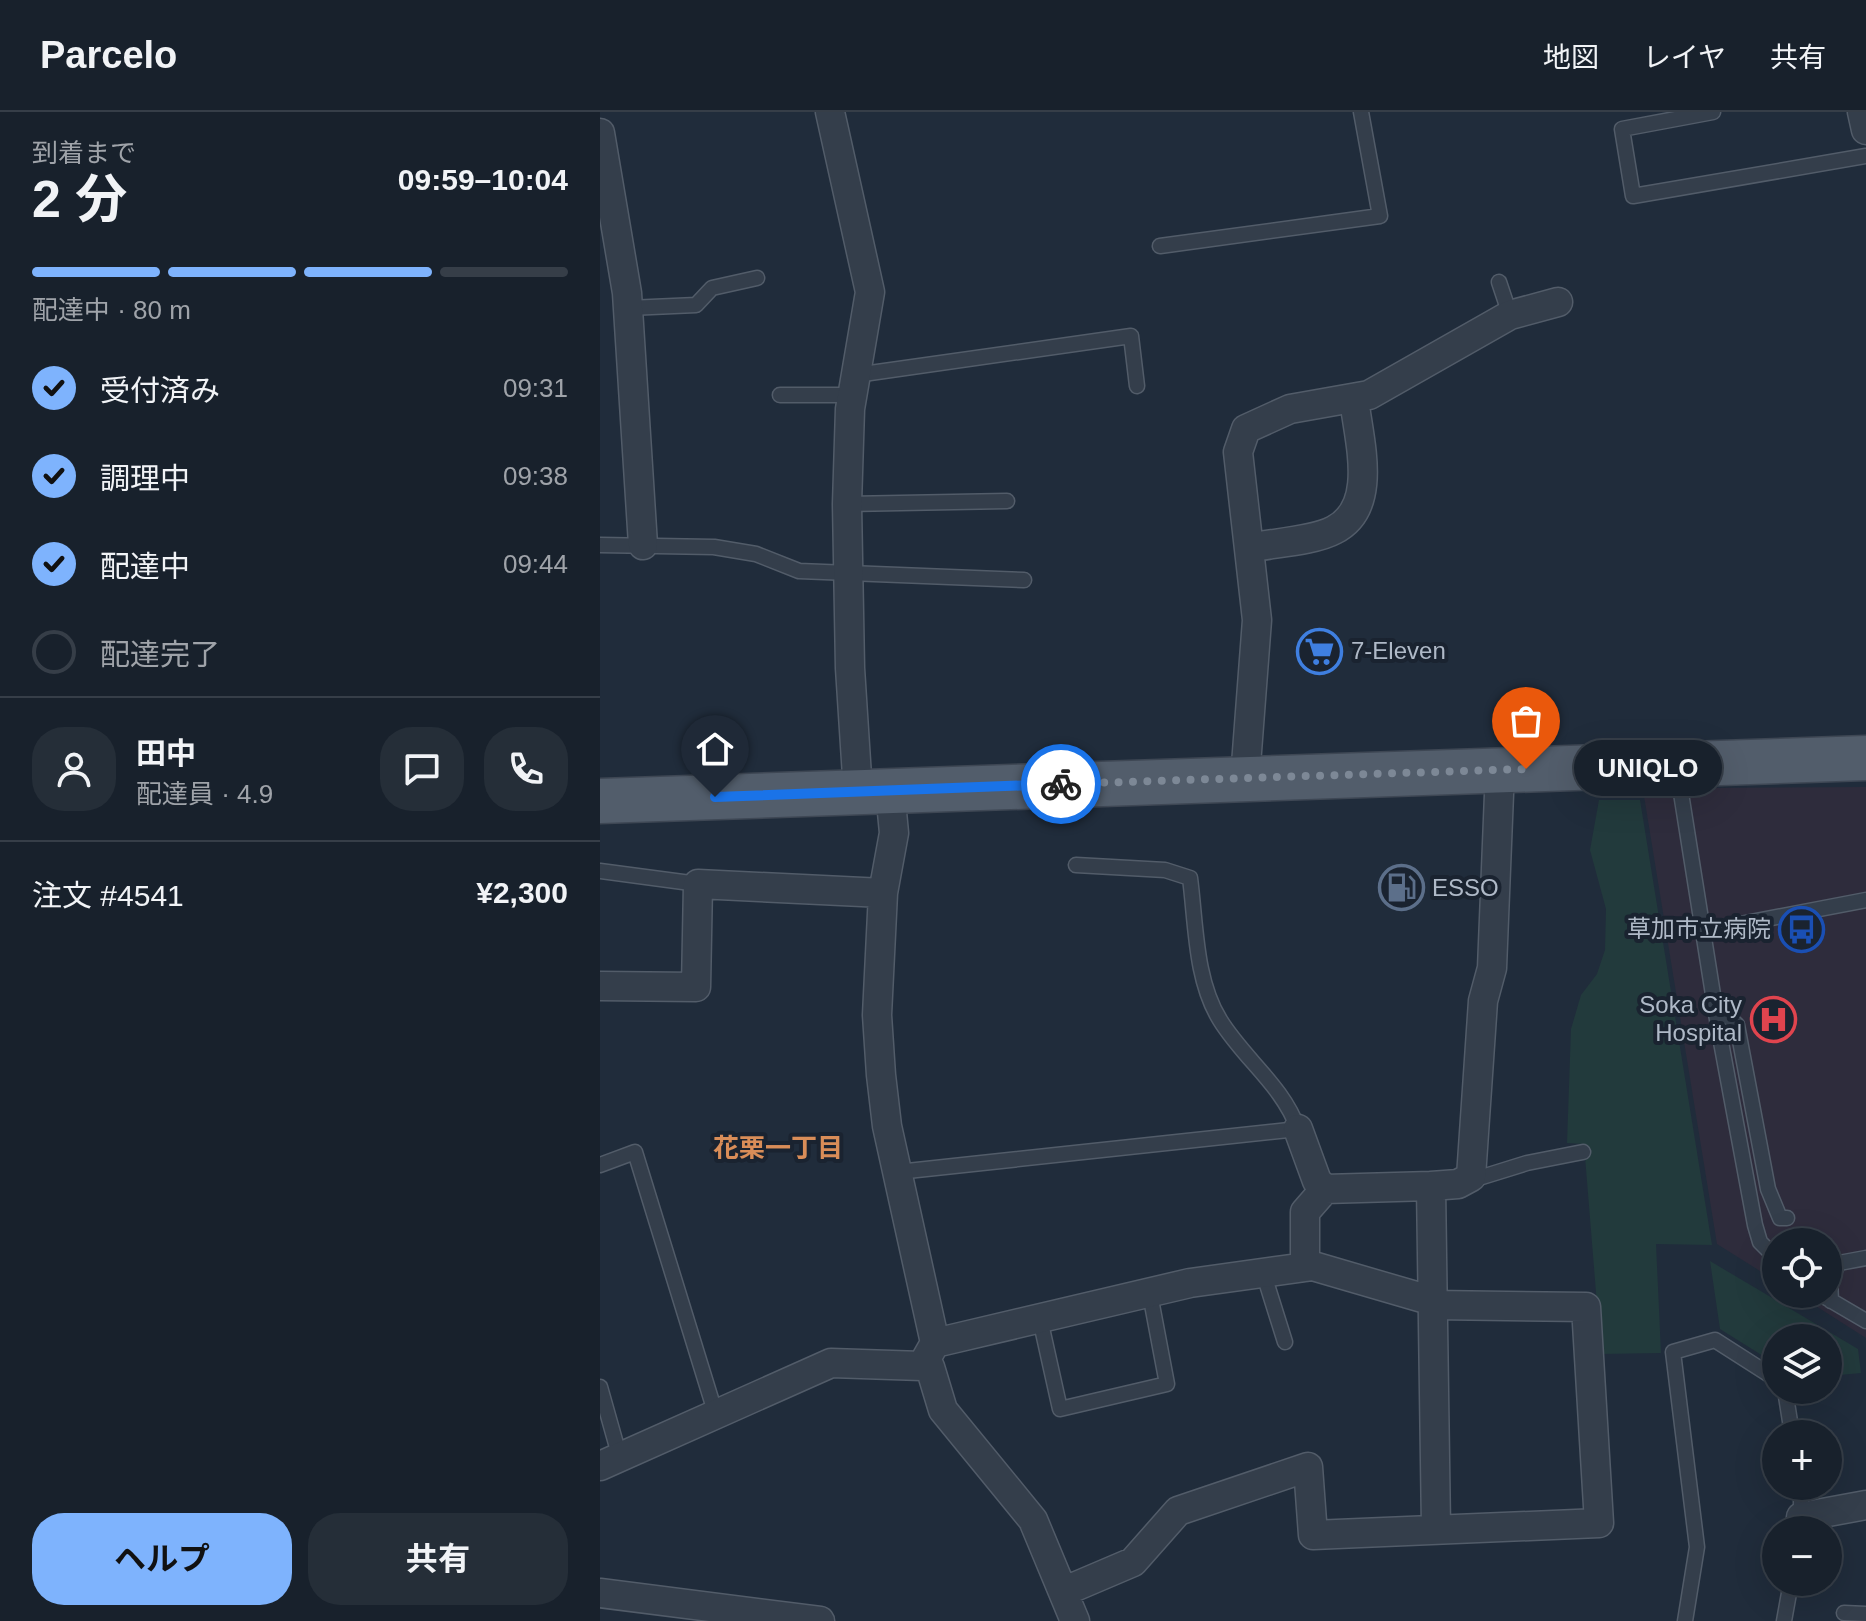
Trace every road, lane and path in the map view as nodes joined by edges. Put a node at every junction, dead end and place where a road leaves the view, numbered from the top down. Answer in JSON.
{"nodes":[{"id":1,"x":830,"y":112,"type":"edge"},
{"id":2,"x":1361,"y":112,"type":"edge"},
{"id":3,"x":1713,"y":112,"type":"edge"},
{"id":4,"x":1862,"y":112,"type":"edge"},
{"id":5,"x":1866,"y":130,"type":"edge"},
{"id":6,"x":600,"y":133,"type":"edge"},
{"id":7,"x":1866,"y":156,"type":"edge"},
{"id":8,"x":605,"y":192,"type":"edge"},
{"id":9,"x":1160,"y":246,"type":"dead end"},
{"id":10,"x":757,"y":278,"type":"dead end"},
{"id":11,"x":1499,"y":282,"type":"dead end"},
{"id":12,"x":1558,"y":302,"type":"dead end"},
{"id":13,"x":629,"y":308,"type":"junction"},
{"id":14,"x":1510,"y":315,"type":"junction"},
{"id":15,"x":854,"y":385,"type":"junction"},
{"id":16,"x":1137,"y":386,"type":"dead end"},
{"id":17,"x":780,"y":395,"type":"dead end"},
{"id":18,"x":1354,"y":398,"type":"junction"},
{"id":19,"x":1007,"y":501,"type":"dead end"},
{"id":20,"x":847,"y":504,"type":"junction"},
{"id":21,"x":600,"y":545,"type":"edge"},
{"id":22,"x":643,"y":545,"type":"junction"},
{"id":23,"x":1249,"y":548,"type":"junction"},
{"id":24,"x":848,"y":575,"type":"junction"},
{"id":25,"x":1024,"y":580,"type":"dead end"},
{"id":26,"x":1866,"y":758,"type":"edge"},
{"id":27,"x":1677,"y":765,"type":"junction"},
{"id":28,"x":1500,"y":769,"type":"junction"},
{"id":29,"x":1245,"y":778,"type":"junction"},
{"id":30,"x":874,"y":791,"type":"junction"},
{"id":31,"x":600,"y":801,"type":"edge"},
{"id":32,"x":1076,"y":865,"type":"dead end"},
{"id":33,"x":600,"y":871,"type":"edge"},
{"id":34,"x":698,"y":884,"type":"junction"},
{"id":35,"x":883,"y":893,"type":"junction"},
{"id":36,"x":1866,"y":900,"type":"edge"},
{"id":37,"x":1704,"y":931,"type":"junction"},
{"id":38,"x":600,"y":986,"type":"edge"},
{"id":39,"x":1717,"y":1006,"type":"junction"},
{"id":40,"x":1298,"y":1129,"type":"junction"},
{"id":41,"x":1583,"y":1152,"type":"dead end"},
{"id":42,"x":600,"y":1165,"type":"edge"},
{"id":43,"x":898,"y":1172,"type":"junction"},
{"id":44,"x":1445,"y":1185,"type":"junction"},
{"id":45,"x":1325,"y":1189,"type":"junction"},
{"id":46,"x":1787,"y":1218,"type":"dead end"},
{"id":47,"x":1762,"y":1242,"type":"edge"},
{"id":48,"x":1866,"y":1258,"type":"edge"},
{"id":49,"x":1842,"y":1262,"type":"edge"},
{"id":50,"x":1305,"y":1267,"type":"junction"},
{"id":51,"x":1264,"y":1275,"type":"junction"},
{"id":52,"x":1150,"y":1294,"type":"junction"},
{"id":53,"x":1433,"y":1303,"type":"junction"},
{"id":54,"x":1842,"y":1307,"type":"edge"},
{"id":55,"x":1040,"y":1319,"type":"junction"},
{"id":56,"x":1866,"y":1321,"type":"edge"},
{"id":57,"x":1285,"y":1342,"type":"dead end"},
{"id":58,"x":928,"y":1354,"type":"junction"},
{"id":59,"x":1762,"y":1370,"type":"edge"},
{"id":60,"x":600,"y":1387,"type":"edge"},
{"id":61,"x":716,"y":1415,"type":"junction"},
{"id":62,"x":610,"y":1462,"type":"edge"},
{"id":63,"x":1866,"y":1505,"type":"edge"},
{"id":64,"x":1828,"y":1516,"type":"edge"},
{"id":65,"x":1436,"y":1528,"type":"junction"},
{"id":66,"x":1065,"y":1591,"type":"junction"},
{"id":67,"x":600,"y":1593,"type":"edge"},
{"id":68,"x":1788,"y":1596,"type":"edge"},
{"id":69,"x":1844,"y":1613,"type":"dead end"},
{"id":70,"x":1866,"y":1614,"type":"edge"},
{"id":71,"x":740,"y":1615,"type":"edge"},
{"id":72,"x":820,"y":1621,"type":"edge"},
{"id":73,"x":1075,"y":1621,"type":"edge"},
{"id":74,"x":1685,"y":1621,"type":"edge"},
{"id":75,"x":1784,"y":1621,"type":"edge"}],
"edges":[{"from":1,"to":15,"type":"street"},
{"from":2,"to":9,"type":"lane"},
{"from":3,"to":7,"type":"lane"},
{"from":4,"to":5,"type":"street"},
{"from":6,"to":8,"type":"street"},
{"from":8,"to":13,"type":"street"},
{"from":10,"to":13,"type":"lane"},
{"from":11,"to":14,"type":"lane"},
{"from":12,"to":14,"type":"street"},
{"from":13,"to":22,"type":"street"},
{"from":14,"to":18,"type":"street"},
{"from":15,"to":16,"type":"lane"},
{"from":15,"to":17,"type":"lane"},
{"from":15,"to":20,"type":"street"},
{"from":18,"to":23,"type":"street"},
{"from":18,"to":23,"type":"street"},
{"from":19,"to":20,"type":"lane"},
{"from":20,"to":24,"type":"street"},
{"from":21,"to":22,"type":"lane"},
{"from":22,"to":24,"type":"lane"},
{"from":23,"to":29,"type":"street"},
{"from":24,"to":25,"type":"lane"},
{"from":24,"to":30,"type":"street"},
{"from":26,"to":27,"type":"main road"},
{"from":27,"to":28,"type":"main road"},
{"from":27,"to":37,"type":"lane"},
{"from":28,"to":29,"type":"main road"},
{"from":28,"to":44,"type":"street"},
{"from":29,"to":30,"type":"main road"},
{"from":30,"to":31,"type":"main road"},
{"from":30,"to":35,"type":"street"},
{"from":32,"to":40,"type":"lane"},
{"from":33,"to":34,"type":"lane"},
{"from":34,"to":35,"type":"street"},
{"from":34,"to":38,"type":"street"},
{"from":35,"to":43,"type":"street"},
{"from":36,"to":37,"type":"lane"},
{"from":37,"to":39,"type":"lane"},
{"from":39,"to":46,"type":"lane"},
{"from":39,"to":47,"type":"lane"},
{"from":40,"to":43,"type":"lane"},
{"from":40,"to":45,"type":"street"},
{"from":41,"to":44,"type":"lane"},
{"from":42,"to":61,"type":"lane"},
{"from":43,"to":58,"type":"street"},
{"from":44,"to":45,"type":"street"},
{"from":44,"to":53,"type":"street"},
{"from":45,"to":50,"type":"street"},
{"from":48,"to":49,"type":"lane"},
{"from":50,"to":51,"type":"street"},
{"from":50,"to":53,"type":"street"},
{"from":51,"to":52,"type":"street"},
{"from":51,"to":57,"type":"lane"},
{"from":52,"to":55,"type":"street"},
{"from":52,"to":55,"type":"lane"},
{"from":53,"to":65,"type":"street"},
{"from":53,"to":65,"type":"street"},
{"from":54,"to":56,"type":"lane"},
{"from":55,"to":58,"type":"street"},
{"from":58,"to":61,"type":"street"},
{"from":58,"to":66,"type":"street"},
{"from":59,"to":74,"type":"lane"},
{"from":60,"to":62,"type":"lane"},
{"from":61,"to":62,"type":"street"},
{"from":63,"to":64,"type":"street"},
{"from":65,"to":66,"type":"street"},
{"from":66,"to":73,"type":"street"},
{"from":67,"to":71,"type":"street"},
{"from":68,"to":75,"type":"lane"},
{"from":69,"to":70,"type":"lane"},
{"from":71,"to":72,"type":"street"}]}
